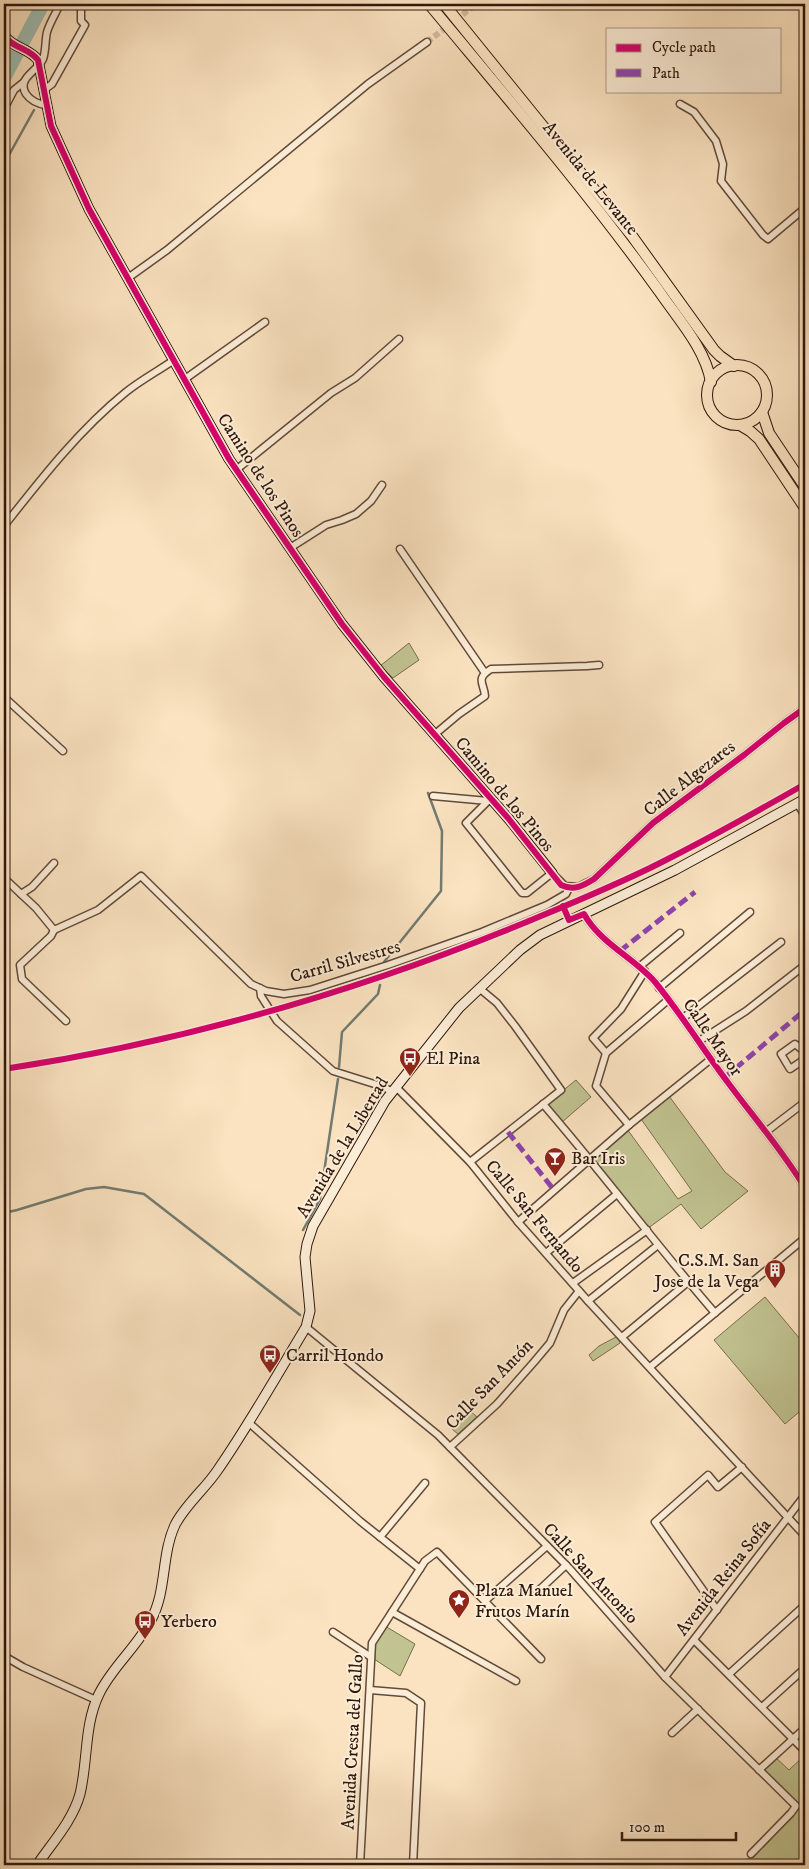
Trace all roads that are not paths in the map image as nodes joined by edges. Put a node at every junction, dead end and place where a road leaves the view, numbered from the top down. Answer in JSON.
{"nodes":[{"id":1,"x":60,"y":4,"type":"edge"},
{"id":2,"x":82,"y":4,"type":"edge"},
{"id":3,"x":429,"y":4,"type":"edge"},
{"id":4,"x":444,"y":4,"type":"edge"},
{"id":5,"x":6,"y":39,"type":"edge"},
{"id":6,"x":426,"y":42,"type":"tunnel mouth"},
{"id":7,"x":39,"y":63,"type":"junction"},
{"id":8,"x":24,"y":82,"type":"junction"},
{"id":9,"x":44,"y":90,"type":"junction"},
{"id":10,"x":680,"y":104,"type":"dead end"},
{"id":11,"x":46,"y":106,"type":"junction"},
{"id":12,"x":4,"y":109,"type":"edge"},
{"id":13,"x":805,"y":208,"type":"edge"},
{"id":14,"x":128,"y":278,"type":"junction"},
{"id":15,"x":265,"y":322,"type":"dead end"},
{"id":16,"x":399,"y":339,"type":"dead end"},
{"id":17,"x":174,"y":360,"type":"junction"},
{"id":18,"x":734,"y":366,"type":"junction"},
{"id":19,"x":185,"y":379,"type":"junction"},
{"id":20,"x":711,"y":382,"type":"junction"},
{"id":21,"x":762,"y":412,"type":"junction"},
{"id":22,"x":740,"y":425,"type":"junction"},
{"id":23,"x":236,"y":470,"type":"junction"},
{"id":24,"x":382,"y":485,"type":"dead end"},
{"id":25,"x":805,"y":487,"type":"edge"},
{"id":26,"x":805,"y":508,"type":"edge"},
{"id":27,"x":4,"y":526,"type":"edge"},
{"id":28,"x":290,"y":548,"type":"junction"},
{"id":29,"x":400,"y":549,"type":"dead end"},
{"id":30,"x":599,"y":664,"type":"dead end"},
{"id":31,"x":485,"y":673,"type":"junction"},
{"id":32,"x":4,"y":697,"type":"edge"},
{"id":33,"x":805,"y":708,"type":"edge"},
{"id":34,"x":434,"y":735,"type":"junction"},
{"id":35,"x":63,"y":752,"type":"dead end"},
{"id":36,"x":433,"y":796,"type":"dead end"},
{"id":37,"x":489,"y":800,"type":"junction"},
{"id":38,"x":801,"y":801,"type":"edge"},
{"id":39,"x":805,"y":816,"type":"edge"},
{"id":40,"x":54,"y":863,"type":"dead end"},
{"id":41,"x":552,"y":873,"type":"junction"},
{"id":42,"x":4,"y":878,"type":"edge"},
{"id":43,"x":569,"y":888,"type":"junction"},
{"id":44,"x":21,"y":894,"type":"junction"},
{"id":45,"x":750,"y":912,"type":"dead end"},
{"id":46,"x":584,"y":914,"type":"junction"},
{"id":47,"x":54,"y":930,"type":"junction"},
{"id":48,"x":680,"y":933,"type":"dead end"},
{"id":49,"x":781,"y":942,"type":"dead end"},
{"id":50,"x":639,"y":966,"type":"junction"},
{"id":51,"x":804,"y":968,"type":"edge"},
{"id":52,"x":645,"y":972,"type":"junction"},
{"id":53,"x":260,"y":988,"type":"junction"},
{"id":54,"x":479,"y":988,"type":"junction"},
{"id":55,"x":659,"y":988,"type":"junction"},
{"id":56,"x":668,"y":1000,"type":"junction"},
{"id":57,"x":683,"y":1018,"type":"junction"},
{"id":58,"x":66,"y":1021,"type":"dead end"},
{"id":59,"x":699,"y":1041,"type":"junction"},
{"id":60,"x":805,"y":1050,"type":"edge"},
{"id":61,"x":606,"y":1053,"type":"junction"},
{"id":62,"x":711,"y":1059,"type":"junction"},
{"id":63,"x":805,"y":1059,"type":"edge"},
{"id":64,"x":394,"y":1089,"type":"junction"},
{"id":65,"x":805,"y":1102,"type":"edge"},
{"id":66,"x":543,"y":1104,"type":"junction"},
{"id":67,"x":629,"y":1125,"type":"junction"},
{"id":68,"x":767,"y":1131,"type":"junction"},
{"id":69,"x":590,"y":1159,"type":"junction"},
{"id":70,"x":470,"y":1162,"type":"junction"},
{"id":71,"x":805,"y":1188,"type":"edge"},
{"id":72,"x":617,"y":1194,"type":"junction"},
{"id":73,"x":518,"y":1222,"type":"junction"},
{"id":74,"x":646,"y":1230,"type":"junction"},
{"id":75,"x":805,"y":1238,"type":"edge"},
{"id":76,"x":658,"y":1245,"type":"junction"},
{"id":77,"x":546,"y":1253,"type":"junction"},
{"id":78,"x":688,"y":1282,"type":"junction"},
{"id":79,"x":573,"y":1283,"type":"junction"},
{"id":80,"x":579,"y":1291,"type":"junction"},
{"id":81,"x":588,"y":1301,"type":"junction"},
{"id":82,"x":715,"y":1313,"type":"junction"},
{"id":83,"x":306,"y":1326,"type":"junction"},
{"id":84,"x":622,"y":1337,"type":"junction"},
{"id":85,"x":650,"y":1367,"type":"junction"},
{"id":86,"x":248,"y":1422,"type":"junction"},
{"id":87,"x":450,"y":1447,"type":"junction"},
{"id":88,"x":742,"y":1467,"type":"junction"},
{"id":89,"x":425,"y":1483,"type":"dead end"},
{"id":90,"x":805,"y":1495,"type":"edge"},
{"id":91,"x":789,"y":1517,"type":"junction"},
{"id":92,"x":805,"y":1536,"type":"edge"},
{"id":93,"x":380,"y":1537,"type":"junction"},
{"id":94,"x":547,"y":1546,"type":"junction"},
{"id":95,"x":566,"y":1565,"type":"junction"},
{"id":96,"x":420,"y":1569,"type":"junction"},
{"id":97,"x":537,"y":1592,"type":"dead end"},
{"id":98,"x":485,"y":1601,"type":"junction"},
{"id":99,"x":805,"y":1605,"type":"edge"},
{"id":100,"x":716,"y":1610,"type":"junction"},
{"id":101,"x":392,"y":1612,"type":"junction"},
{"id":102,"x":333,"y":1632,"type":"dead end"},
{"id":103,"x":694,"y":1640,"type":"junction"},
{"id":104,"x":4,"y":1656,"type":"edge"},
{"id":105,"x":371,"y":1657,"type":"junction"},
{"id":106,"x":541,"y":1659,"type":"dead end"},
{"id":107,"x":805,"y":1668,"type":"edge"},
{"id":108,"x":729,"y":1674,"type":"junction"},
{"id":109,"x":665,"y":1677,"type":"junction"},
{"id":110,"x":516,"y":1681,"type":"dead end"},
{"id":111,"x":370,"y":1690,"type":"junction"},
{"id":112,"x":96,"y":1700,"type":"junction"},
{"id":113,"x":762,"y":1708,"type":"junction"},
{"id":114,"x":698,"y":1709,"type":"junction"},
{"id":115,"x":805,"y":1728,"type":"edge"},
{"id":116,"x":672,"y":1733,"type":"dead end"},
{"id":117,"x":793,"y":1738,"type":"junction"},
{"id":118,"x":805,"y":1751,"type":"edge"},
{"id":119,"x":759,"y":1770,"type":"junction"},
{"id":120,"x":751,"y":1854,"type":"dead end"},
{"id":121,"x":37,"y":1865,"type":"edge"},
{"id":122,"x":360,"y":1865,"type":"edge"},
{"id":123,"x":413,"y":1865,"type":"edge"}],
"edges":[{"from":1,"to":7,"type":"street"},
{"from":2,"to":9,"type":"street"},
{"from":3,"to":20,"type":"main road","name":"Avenida de Levante"},
{"from":4,"to":18,"type":"main road","name":"Avenida de Levante"},
{"from":5,"to":7,"type":"main road","name":"Camino de los Pinos"},
{"from":6,"to":14,"type":"street"},
{"from":7,"to":8,"type":"street"},
{"from":7,"to":9,"type":"main road","name":"Camino de los Pinos"},
{"from":8,"to":11,"type":"street"},
{"from":8,"to":12,"type":"street"},
{"from":9,"to":11,"type":"main road","name":"Camino de los Pinos"},
{"from":10,"to":13,"type":"street"},
{"from":11,"to":14,"type":"main road","name":"Camino de los Pinos"},
{"from":14,"to":17,"type":"main road","name":"Camino de los Pinos"},
{"from":15,"to":19,"type":"street"},
{"from":16,"to":23,"type":"street"},
{"from":17,"to":19,"type":"main road","name":"Camino de los Pinos"},
{"from":17,"to":27,"type":"street"},
{"from":18,"to":20,"type":"main road"},
{"from":18,"to":21,"type":"main road"},
{"from":19,"to":23,"type":"main road","name":"Camino de los Pinos"},
{"from":20,"to":22,"type":"main road"},
{"from":21,"to":22,"type":"main road"},
{"from":21,"to":25,"type":"main road"},
{"from":22,"to":26,"type":"main road"},
{"from":23,"to":28,"type":"main road","name":"Camino de los Pinos"},
{"from":24,"to":28,"type":"street"},
{"from":28,"to":34,"type":"main road","name":"Camino de los Pinos"},
{"from":29,"to":31,"type":"street"},
{"from":30,"to":31,"type":"street"},
{"from":31,"to":34,"type":"street"},
{"from":32,"to":35,"type":"street"},
{"from":33,"to":43,"type":"street","name":"Calle Algezares"},
{"from":34,"to":37,"type":"main road","name":"Camino de los Pinos"},
{"from":36,"to":37,"type":"street"},
{"from":37,"to":41,"type":"main road","name":"Camino de los Pinos"},
{"from":37,"to":41,"type":"street"},
{"from":38,"to":39,"type":"street"},
{"from":38,"to":46,"type":"main road","name":"Avenida de la Libertad"},
{"from":40,"to":44,"type":"street"},
{"from":41,"to":43,"type":"street","name":"Camino de los Pinos"},
{"from":42,"to":44,"type":"street"},
{"from":43,"to":53,"type":"street","name":"Carril Silvestres"},
{"from":44,"to":47,"type":"street"},
{"from":45,"to":55,"type":"street"},
{"from":46,"to":50,"type":"street","name":"Calle Mayor"},
{"from":46,"to":54,"type":"main road","name":"Avenida de la Libertad"},
{"from":47,"to":53,"type":"street","name":"Carril Silvestres"},
{"from":47,"to":58,"type":"street"},
{"from":48,"to":50,"type":"street"},
{"from":49,"to":57,"type":"street"},
{"from":50,"to":52,"type":"street","name":"Calle Mayor"},
{"from":51,"to":59,"type":"street"},
{"from":52,"to":55,"type":"street","name":"Calle Mayor"},
{"from":52,"to":61,"type":"street"},
{"from":53,"to":64,"type":"street"},
{"from":54,"to":64,"type":"main road","name":"Avenida de la Libertad"},
{"from":54,"to":66,"type":"street"},
{"from":55,"to":56,"type":"street","name":"Calle Mayor"},
{"from":56,"to":57,"type":"street","name":"Calle Mayor"},
{"from":56,"to":61,"type":"street"},
{"from":57,"to":59,"type":"street","name":"Calle Mayor"},
{"from":59,"to":62,"type":"street","name":"Calle Mayor"},
{"from":60,"to":63,"type":"street"},
{"from":61,"to":67,"type":"street"},
{"from":62,"to":67,"type":"street"},
{"from":62,"to":68,"type":"street","name":"Calle Mayor"},
{"from":64,"to":70,"type":"street","name":"Calle San Fernando"},
{"from":64,"to":83,"type":"main road","name":"Avenida de la Libertad"},
{"from":65,"to":68,"type":"street"},
{"from":66,"to":69,"type":"street"},
{"from":66,"to":70,"type":"street"},
{"from":67,"to":69,"type":"street"},
{"from":68,"to":71,"type":"street","name":"Calle Mayor"},
{"from":69,"to":72,"type":"street"},
{"from":69,"to":73,"type":"street"},
{"from":70,"to":73,"type":"street","name":"Calle San Fernando"},
{"from":72,"to":74,"type":"street"},
{"from":72,"to":77,"type":"street"},
{"from":73,"to":77,"type":"street","name":"Calle San Fernando"},
{"from":74,"to":76,"type":"street"},
{"from":74,"to":79,"type":"street"},
{"from":75,"to":82,"type":"street"},
{"from":76,"to":78,"type":"street"},
{"from":76,"to":81,"type":"street"},
{"from":77,"to":79,"type":"street","name":"Calle San Fernando"},
{"from":78,"to":82,"type":"street"},
{"from":78,"to":84,"type":"street"},
{"from":79,"to":80,"type":"street","name":"Calle San Fernando"},
{"from":80,"to":81,"type":"street","name":"Calle San Fernando"},
{"from":80,"to":87,"type":"street","name":"Calle San Antón"},
{"from":81,"to":84,"type":"street","name":"Calle San Fernando"},
{"from":82,"to":85,"type":"street"},
{"from":83,"to":86,"type":"main road","name":"Avenida de la Libertad"},
{"from":83,"to":87,"type":"street","name":"Calle San Antonio"},
{"from":84,"to":85,"type":"street","name":"Calle San Fernando"},
{"from":85,"to":88,"type":"street","name":"Calle San Fernando"},
{"from":86,"to":93,"type":"street"},
{"from":86,"to":112,"type":"main road","name":"Avenida de la Libertad"},
{"from":87,"to":94,"type":"street","name":"Calle San Antonio"},
{"from":88,"to":91,"type":"street","name":"Calle San Fernando"},
{"from":88,"to":100,"type":"street"},
{"from":89,"to":93,"type":"street"},
{"from":90,"to":91,"type":"street","name":"Avenida Reina Sofía"},
{"from":91,"to":92,"type":"street","name":"Calle San Fernando"},
{"from":91,"to":100,"type":"street","name":"Avenida Reina Sofía"},
{"from":93,"to":96,"type":"street"},
{"from":94,"to":95,"type":"street","name":"Calle San Antonio"},
{"from":94,"to":98,"type":"street"},
{"from":95,"to":97,"type":"street"},
{"from":95,"to":109,"type":"street","name":"Calle San Antonio"},
{"from":96,"to":98,"type":"street","name":"Avenida Cresta del Gallo"},
{"from":96,"to":101,"type":"street","name":"Avenida Cresta del Gallo"},
{"from":98,"to":106,"type":"street"},
{"from":99,"to":108,"type":"street"},
{"from":100,"to":103,"type":"street","name":"Avenida Reina Sofía"},
{"from":101,"to":105,"type":"street","name":"Avenida Cresta del Gallo"},
{"from":101,"to":110,"type":"street"},
{"from":102,"to":105,"type":"street"},
{"from":103,"to":108,"type":"street"},
{"from":103,"to":109,"type":"street","name":"Avenida Reina Sofía"},
{"from":104,"to":112,"type":"street"},
{"from":105,"to":111,"type":"street","name":"Avenida Cresta del Gallo"},
{"from":107,"to":113,"type":"street"},
{"from":108,"to":113,"type":"street"},
{"from":109,"to":114,"type":"street","name":"Calle San Antonio"},
{"from":111,"to":122,"type":"street","name":"Avenida Cresta del Gallo"},
{"from":111,"to":123,"type":"street"},
{"from":112,"to":121,"type":"main road","name":"Avenida de la Libertad"},
{"from":113,"to":117,"type":"street"},
{"from":114,"to":116,"type":"street"},
{"from":114,"to":119,"type":"street","name":"Calle San Antonio"},
{"from":115,"to":117,"type":"street"},
{"from":117,"to":118,"type":"street"},
{"from":117,"to":119,"type":"street"},
{"from":119,"to":120,"type":"street","name":"Calle San Antonio"}]}
